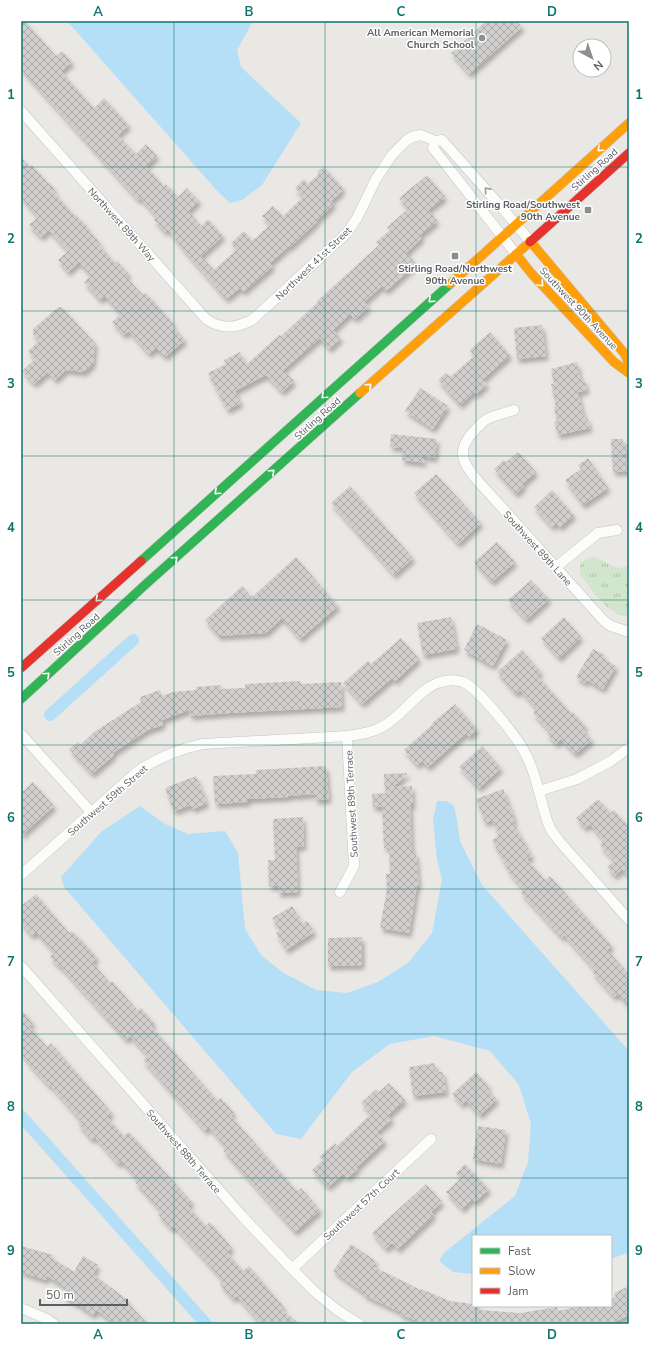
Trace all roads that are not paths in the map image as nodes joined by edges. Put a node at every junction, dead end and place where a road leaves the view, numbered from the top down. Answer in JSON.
{"nodes":[{"id":1,"x":21,"y":111,"type":"edge"},
{"id":2,"x":629,"y":122,"type":"edge"},
{"id":3,"x":435,"y":141,"type":"junction"},
{"id":4,"x":629,"y":153,"type":"edge"},
{"id":5,"x":516,"y":224,"type":"junction"},
{"id":6,"x":503,"y":237,"type":"junction"},
{"id":7,"x":530,"y":241,"type":"junction"},
{"id":8,"x":516,"y":254,"type":"junction"},
{"id":9,"x":229,"y":327,"type":"joint"},
{"id":10,"x":629,"y":363,"type":"edge"},
{"id":11,"x":629,"y":373,"type":"edge"},
{"id":12,"x":514,"y":410,"type":"dead end"},
{"id":13,"x":617,"y":530,"type":"dead end"},
{"id":14,"x":556,"y":566,"type":"junction"},
{"id":15,"x":137,"y":578,"type":"junction"},
{"id":16,"x":629,"y":632,"type":"edge"},
{"id":17,"x":21,"y":668,"type":"edge"},
{"id":18,"x":21,"y":699,"type":"edge"},
{"id":19,"x":21,"y":734,"type":"edge"},
{"id":20,"x":347,"y":736,"type":"junction"},
{"id":21,"x":627,"y":749,"type":"dead end"},
{"id":22,"x":539,"y":791,"type":"junction"},
{"id":23,"x":92,"y":812,"type":"junction"},
{"id":24,"x":21,"y":875,"type":"edge"},
{"id":25,"x":340,"y":892,"type":"dead end"},
{"id":26,"x":629,"y":920,"type":"edge"},
{"id":27,"x":21,"y":966,"type":"edge"},
{"id":28,"x":431,"y":1139,"type":"dead end"},
{"id":29,"x":292,"y":1269,"type":"junction"},
{"id":30,"x":21,"y":1308,"type":"edge"},
{"id":31,"x":54,"y":1324,"type":"edge"},
{"id":32,"x":359,"y":1324,"type":"edge"}],
"edges":[{"from":1,"to":9,"type":"street","name":"Northwest 89th Way"},
{"from":2,"to":5,"type":"main road","name":"Stirling Road","one_way":true},
{"from":5,"to":3,"type":"street","one_way":true},
{"from":3,"to":6,"type":"street"},
{"from":3,"to":9,"type":"street","name":"Northwest 41st Street"},
{"from":4,"to":7,"type":"main road","name":"Stirling Road"},
{"from":5,"to":6,"type":"main road","name":"Stirling Road"},
{"from":5,"to":7,"type":"street"},
{"from":6,"to":8,"type":"street"},
{"from":6,"to":15,"type":"main road","name":"Stirling Road","one_way":true},
{"from":7,"to":8,"type":"main road","name":"Stirling Road"},
{"from":7,"to":10,"type":"main road","name":"Southwest 90th Avenue"},
{"from":8,"to":11,"type":"main road","name":"Southwest 90th Avenue","one_way":true},
{"from":15,"to":8,"type":"main road","name":"Stirling Road","one_way":true},
{"from":12,"to":14,"type":"street","name":"Southwest 89th Lane"},
{"from":13,"to":14,"type":"street"},
{"from":14,"to":16,"type":"street","name":"Southwest 89th Lane"},
{"from":15,"to":17,"type":"main road","name":"Stirling Road","one_way":true},
{"from":18,"to":15,"type":"main road","name":"Stirling Road","one_way":true},
{"from":19,"to":23,"type":"street"},
{"from":20,"to":22,"type":"street","name":"Southwest 59th Street"},
{"from":20,"to":23,"type":"street","name":"Southwest 59th Street"},
{"from":20,"to":25,"type":"street","name":"Southwest 89th Terrace"},
{"from":21,"to":22,"type":"street"},
{"from":22,"to":26,"type":"street","name":"Southwest 59th Street"},
{"from":23,"to":24,"type":"street","name":"Southwest 59th Street"},
{"from":27,"to":29,"type":"street","name":"Southwest 88th Terrace"},
{"from":28,"to":29,"type":"street","name":"Southwest 57th Court"},
{"from":29,"to":32,"type":"street","name":"Southwest 88th Terrace"},
{"from":30,"to":31,"type":"street"}]}
